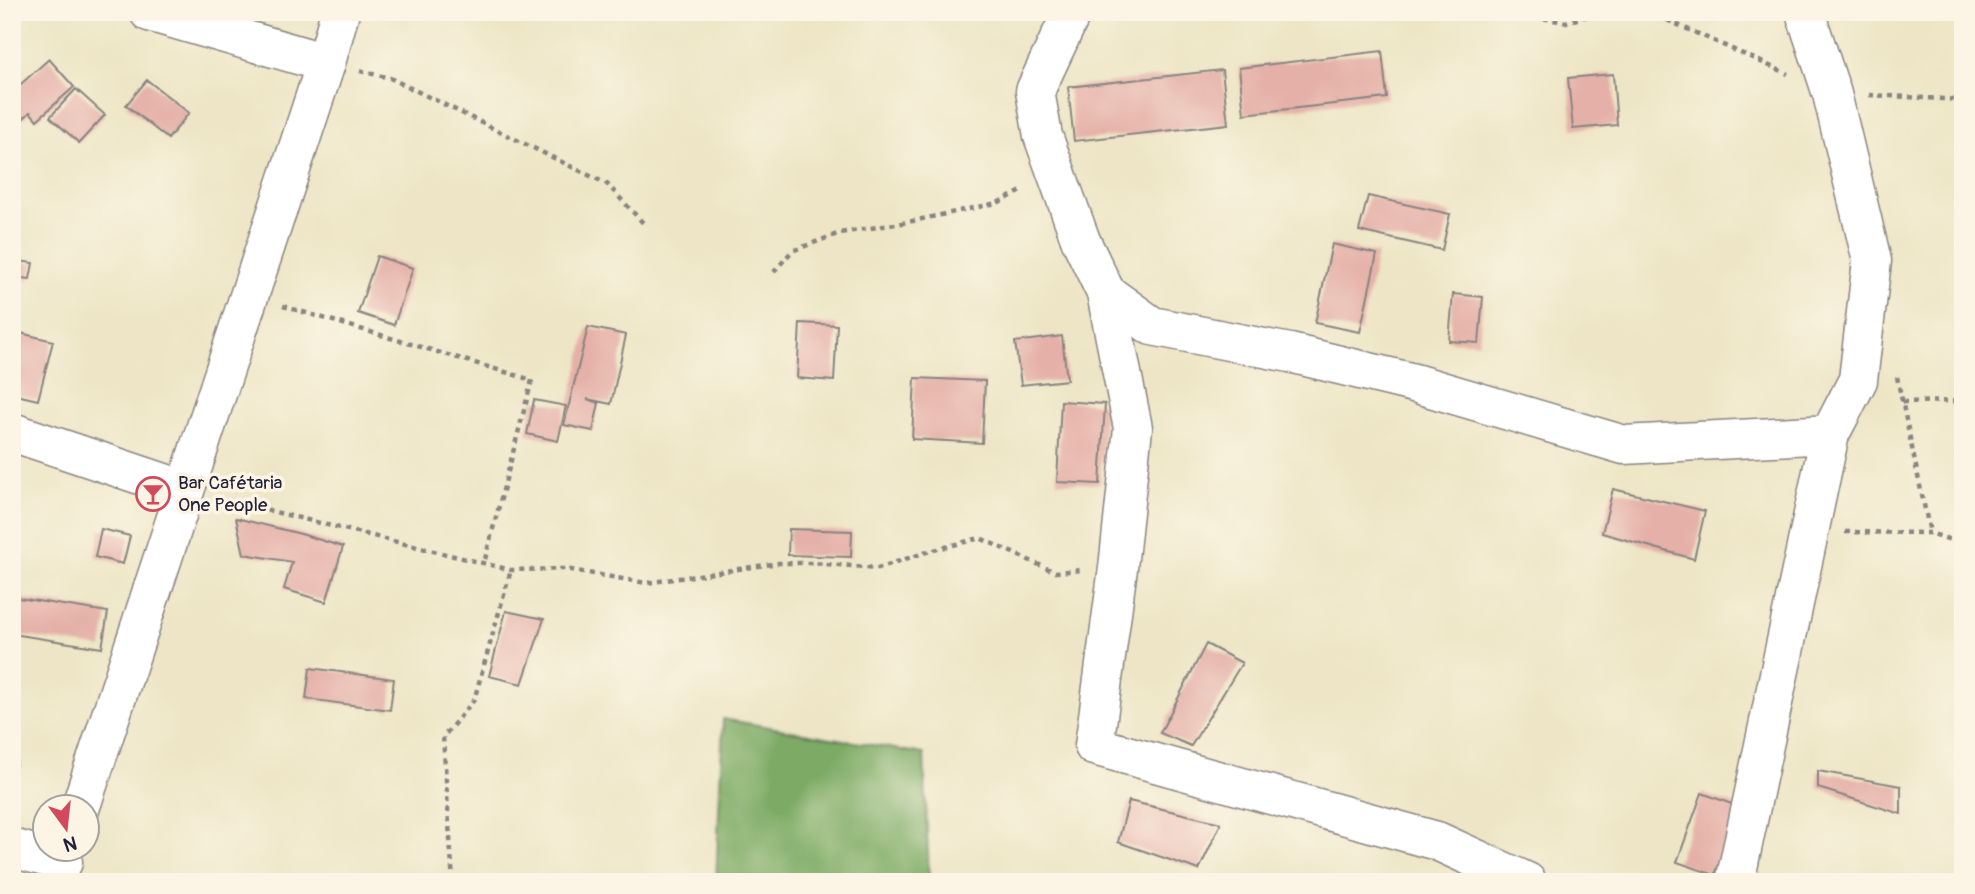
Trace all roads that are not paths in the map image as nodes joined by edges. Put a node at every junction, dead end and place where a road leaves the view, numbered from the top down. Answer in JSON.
{"nodes":[{"id":1,"x":149,"y":12,"type":"edge"},
{"id":2,"x":340,"y":12,"type":"edge"},
{"id":3,"x":1072,"y":12,"type":"edge"},
{"id":4,"x":1805,"y":12,"type":"edge"},
{"id":5,"x":326,"y":63,"type":"junction"},
{"id":6,"x":1106,"y":293,"type":"junction"},
{"id":7,"x":12,"y":432,"type":"edge"},
{"id":8,"x":1830,"y":434,"type":"junction"},
{"id":9,"x":185,"y":490,"type":"junction"},
{"id":10,"x":87,"y":792,"type":"edge"},
{"id":11,"x":12,"y":848,"type":"edge"},
{"id":12,"x":63,"y":864,"type":"edge"},
{"id":13,"x":1527,"y":882,"type":"edge"},
{"id":14,"x":1735,"y":882,"type":"edge"}],
"edges":[{"from":1,"to":5,"type":"street"},
{"from":2,"to":5,"type":"street"},
{"from":3,"to":6,"type":"street"},
{"from":4,"to":8,"type":"street"},
{"from":5,"to":9,"type":"street"},
{"from":6,"to":8,"type":"street"},
{"from":6,"to":13,"type":"street"},
{"from":7,"to":9,"type":"street"},
{"from":8,"to":14,"type":"street"},
{"from":9,"to":10,"type":"street"},
{"from":11,"to":12,"type":"street"}]}
